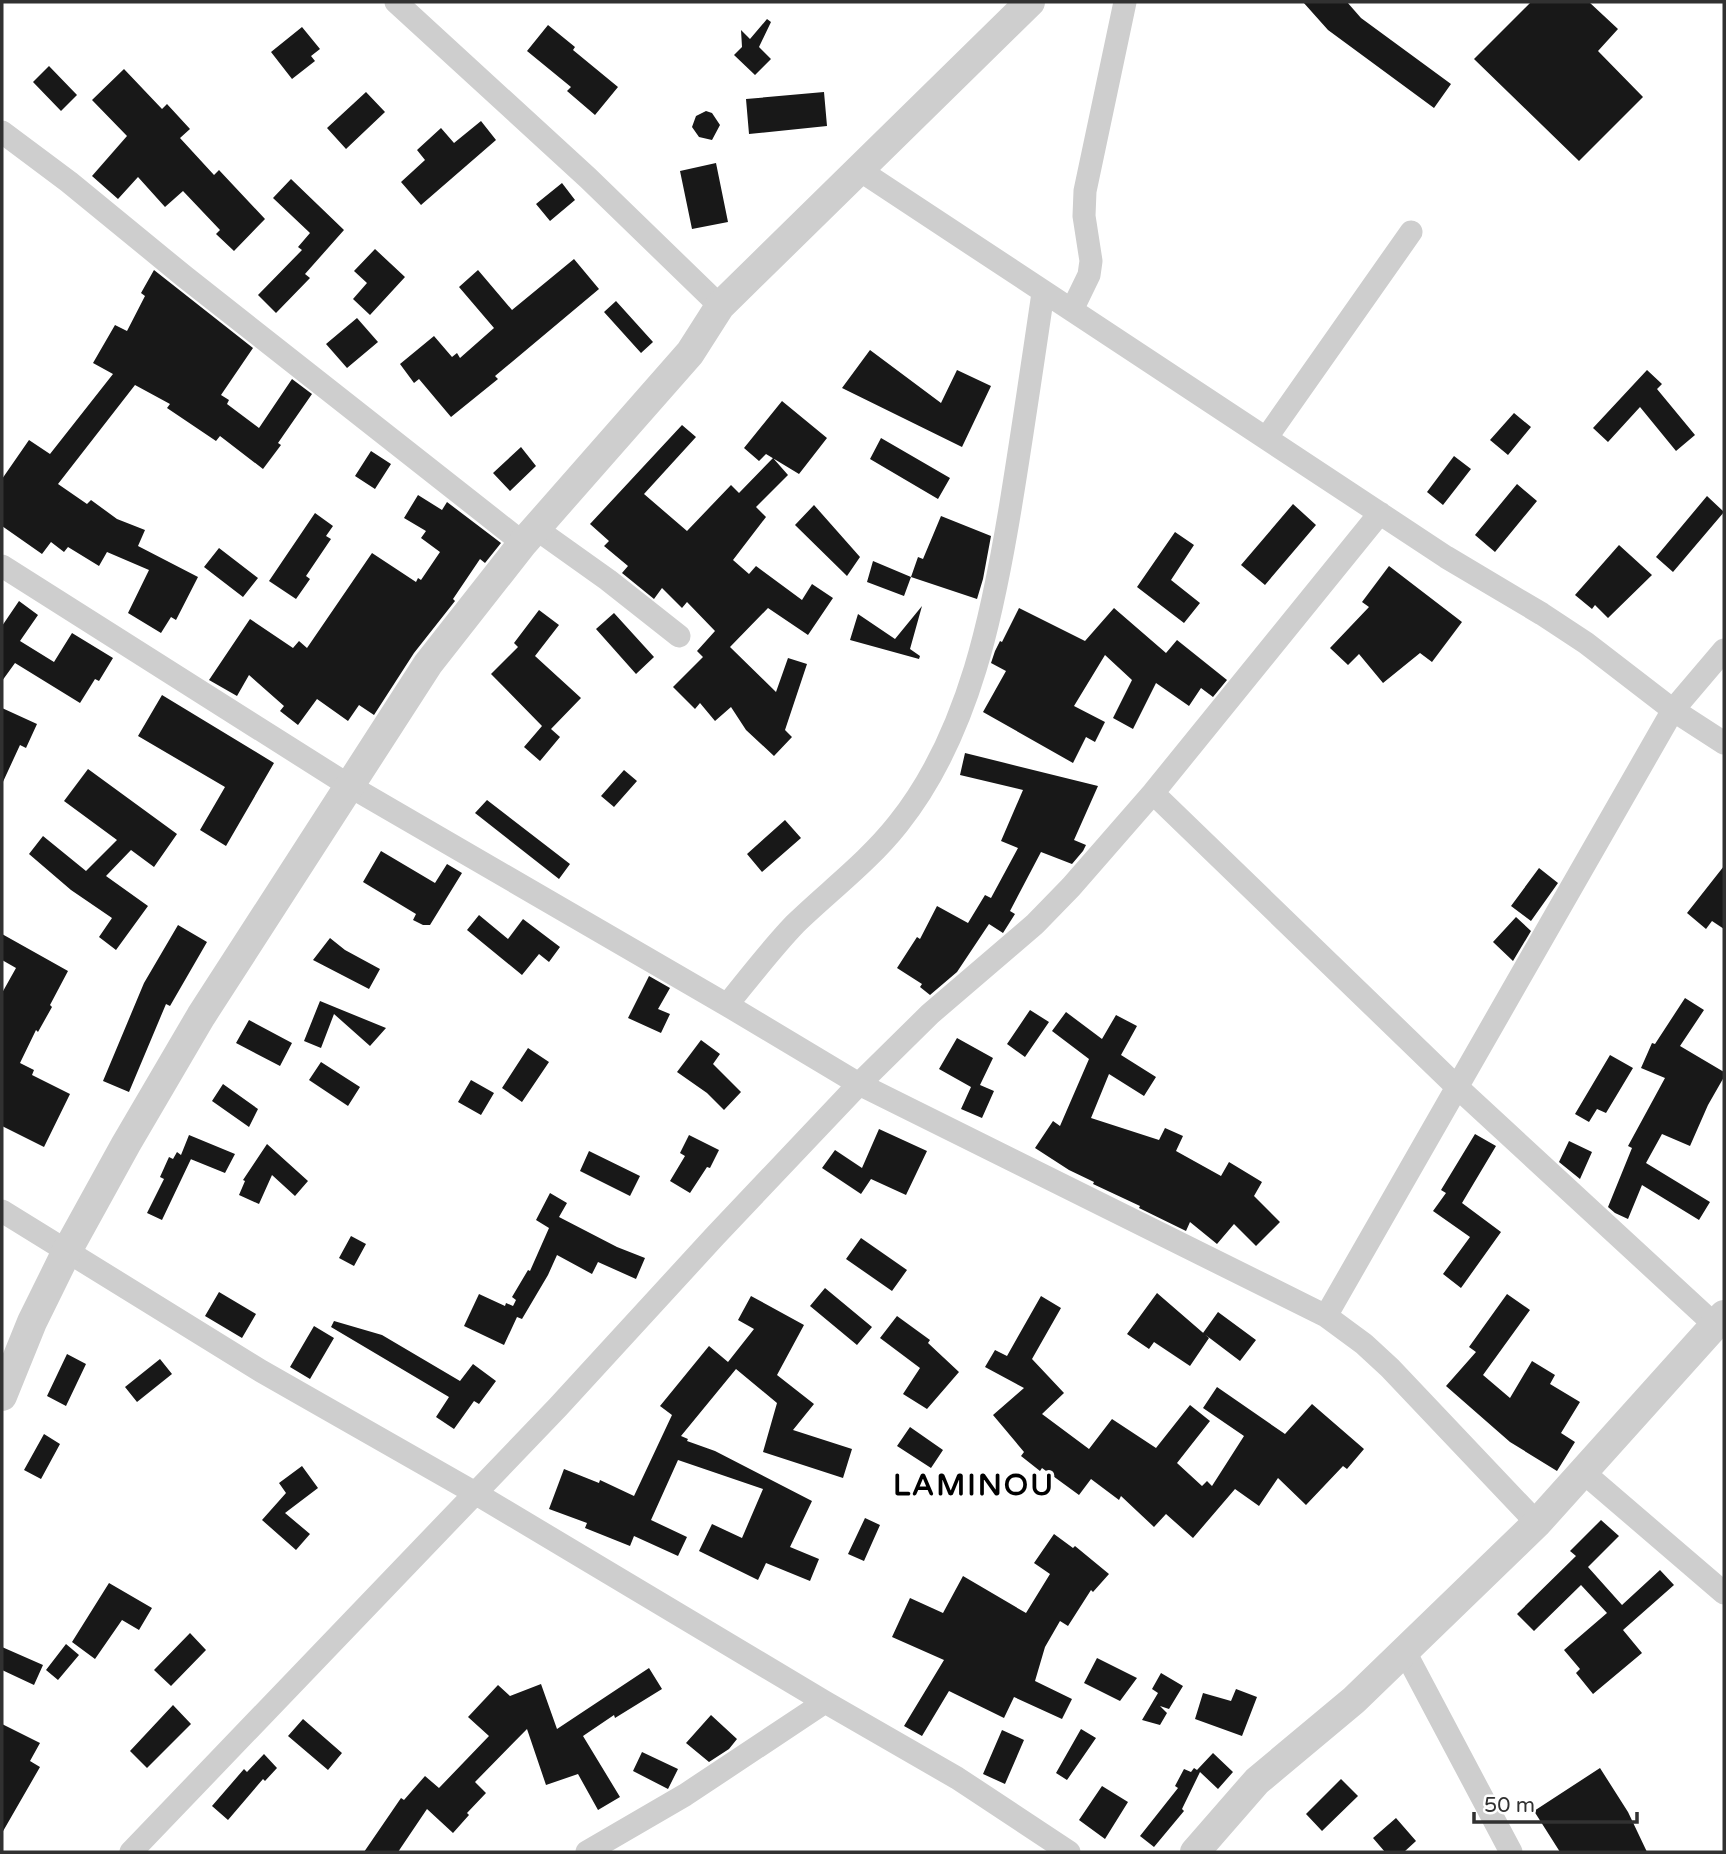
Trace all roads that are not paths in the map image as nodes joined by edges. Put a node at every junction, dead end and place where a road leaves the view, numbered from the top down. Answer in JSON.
{"nodes":[{"id":1,"x":396,"y":2,"type":"edge"},
{"id":2,"x":1030,"y":2,"type":"edge"},
{"id":3,"x":1125,"y":2,"type":"edge"},
{"id":4,"x":2,"y":132,"type":"edge"},
{"id":5,"x":858,"y":169,"type":"junction"},
{"id":6,"x":1411,"y":232,"type":"dead end"},
{"id":7,"x":1043,"y":293,"type":"junction"},
{"id":8,"x":720,"y":306,"type":"junction"},
{"id":9,"x":1072,"y":310,"type":"junction"},
{"id":10,"x":1267,"y":437,"type":"junction"},
{"id":11,"x":1380,"y":513,"type":"junction"},
{"id":12,"x":529,"y":536,"type":"junction"},
{"id":13,"x":2,"y":566,"type":"edge"},
{"id":14,"x":679,"y":636,"type":"dead end"},
{"id":15,"x":1724,"y":650,"type":"edge"},
{"id":16,"x":1673,"y":710,"type":"junction"},
{"id":17,"x":1724,"y":743,"type":"edge"},
{"id":18,"x":348,"y":785,"type":"junction"},
{"id":19,"x":1153,"y":793,"type":"junction"},
{"id":20,"x":727,"y":1005,"type":"junction"},
{"id":21,"x":859,"y":1084,"type":"junction"},
{"id":22,"x":1457,"y":1087,"type":"junction"},
{"id":23,"x":2,"y":1211,"type":"edge"},
{"id":24,"x":67,"y":1251,"type":"junction"},
{"id":25,"x":1326,"y":1316,"type":"junction"},
{"id":26,"x":1720,"y":1320,"type":"edge"},
{"id":27,"x":2,"y":1396,"type":"edge"},
{"id":28,"x":1583,"y":1472,"type":"junction"},
{"id":29,"x":475,"y":1493,"type":"junction"},
{"id":30,"x":1538,"y":1523,"type":"junction"},
{"id":31,"x":1724,"y":1592,"type":"edge"},
{"id":32,"x":1405,"y":1652,"type":"junction"},
{"id":33,"x":825,"y":1702,"type":"junction"},
{"id":34,"x":131,"y":1852,"type":"edge"},
{"id":35,"x":587,"y":1852,"type":"edge"},
{"id":36,"x":1069,"y":1852,"type":"edge"},
{"id":37,"x":1195,"y":1852,"type":"edge"},
{"id":38,"x":1511,"y":1852,"type":"edge"}],
"edges":[{"from":1,"to":8,"type":"street"},
{"from":2,"to":5,"type":"street"},
{"from":3,"to":9,"type":"street"},
{"from":4,"to":12,"type":"street"},
{"from":5,"to":7,"type":"street"},
{"from":5,"to":8,"type":"street"},
{"from":6,"to":10,"type":"street"},
{"from":7,"to":9,"type":"street"},
{"from":7,"to":20,"type":"street"},
{"from":8,"to":12,"type":"street"},
{"from":9,"to":10,"type":"street"},
{"from":10,"to":11,"type":"street"},
{"from":11,"to":16,"type":"street"},
{"from":11,"to":19,"type":"street"},
{"from":12,"to":14,"type":"street"},
{"from":12,"to":18,"type":"street"},
{"from":13,"to":18,"type":"street"},
{"from":15,"to":16,"type":"street"},
{"from":16,"to":17,"type":"street"},
{"from":16,"to":22,"type":"street"},
{"from":18,"to":20,"type":"street"},
{"from":18,"to":24,"type":"street"},
{"from":19,"to":21,"type":"street"},
{"from":19,"to":22,"type":"street"},
{"from":20,"to":21,"type":"street"},
{"from":21,"to":25,"type":"street"},
{"from":21,"to":29,"type":"street"},
{"from":22,"to":25,"type":"street"},
{"from":22,"to":26,"type":"street"},
{"from":23,"to":24,"type":"street"},
{"from":24,"to":27,"type":"street"},
{"from":24,"to":29,"type":"street"},
{"from":25,"to":30,"type":"street"},
{"from":26,"to":28,"type":"street"},
{"from":28,"to":30,"type":"street"},
{"from":28,"to":31,"type":"street"},
{"from":29,"to":33,"type":"street"},
{"from":29,"to":34,"type":"street"},
{"from":30,"to":32,"type":"street"},
{"from":32,"to":37,"type":"street"},
{"from":32,"to":38,"type":"street"},
{"from":33,"to":35,"type":"street"},
{"from":33,"to":36,"type":"street"}]}
